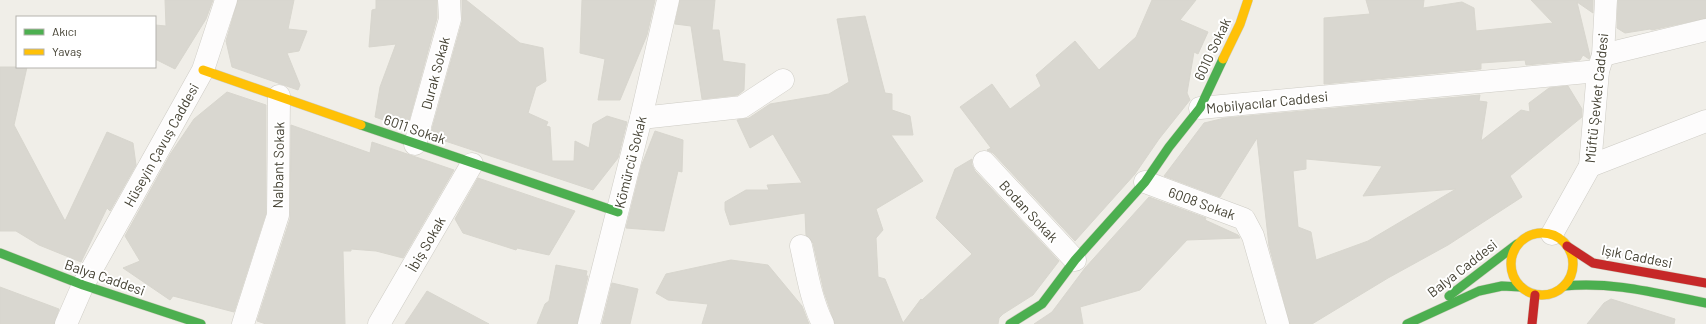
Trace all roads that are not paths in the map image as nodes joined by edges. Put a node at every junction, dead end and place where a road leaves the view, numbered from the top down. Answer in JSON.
{"nodes":[{"id":1,"x":226,"y":0,"type":"edge"},
{"id":2,"x":449,"y":0,"type":"edge"},
{"id":3,"x":668,"y":0,"type":"edge"},
{"id":4,"x":1248,"y":0,"type":"edge"},
{"id":5,"x":1606,"y":0,"type":"edge"},
{"id":6,"x":1706,"y":30,"type":"edge"},
{"id":7,"x":1600,"y":63,"type":"junction"},
{"id":8,"x":203,"y":70,"type":"junction"},
{"id":9,"x":783,"y":80,"type":"dead end"},
{"id":10,"x":279,"y":96,"type":"junction"},
{"id":11,"x":1200,"y":108,"type":"junction"},
{"id":12,"x":641,"y":118,"type":"junction"},
{"id":13,"x":1706,"y":121,"type":"edge"},
{"id":14,"x":415,"y":144,"type":"junction"},
{"id":15,"x":984,"y":162,"type":"dead end"},
{"id":16,"x":472,"y":164,"type":"junction"},
{"id":17,"x":1590,"y":166,"type":"junction"},
{"id":18,"x":1145,"y":182,"type":"junction"},
{"id":19,"x":618,"y":212,"type":"junction"},
{"id":20,"x":1560,"y":240,"type":"junction"},
{"id":21,"x":1517,"y":244,"type":"junction"},
{"id":22,"x":801,"y":246,"type":"dead end"},
{"id":23,"x":0,"y":253,"type":"edge"},
{"id":24,"x":1075,"y":260,"type":"junction"},
{"id":25,"x":1706,"y":283,"type":"edge"},
{"id":26,"x":83,"y":285,"type":"junction"},
{"id":27,"x":1564,"y":286,"type":"junction"},
{"id":28,"x":1521,"y":287,"type":"junction"},
{"id":29,"x":1535,"y":295,"type":"junction"},
{"id":30,"x":1706,"y":303,"type":"edge"},
{"id":31,"x":1425,"y":316,"type":"junction"},
{"id":32,"x":66,"y":324,"type":"edge"},
{"id":33,"x":201,"y":324,"type":"edge"},
{"id":34,"x":244,"y":324,"type":"edge"},
{"id":35,"x":379,"y":324,"type":"edge"},
{"id":36,"x":589,"y":324,"type":"edge"},
{"id":37,"x":823,"y":324,"type":"edge"},
{"id":38,"x":1010,"y":324,"type":"edge"},
{"id":39,"x":1278,"y":324,"type":"edge"},
{"id":40,"x":1407,"y":324,"type":"edge"},
{"id":41,"x":1532,"y":324,"type":"edge"}],
"edges":[{"from":1,"to":8,"type":"street","name":"Hüseyin Çavuş Caddesi"},
{"from":2,"to":14,"type":"street","name":"Durak Sokak"},
{"from":3,"to":12,"type":"street","name":"Kömürcü Sokak"},
{"from":4,"to":11,"type":"main road","name":"6010 Sokak"},
{"from":5,"to":7,"type":"street","name":"Müftü Şevket Caddesi"},
{"from":6,"to":7,"type":"street","name":"Mobilyacılar Caddesi"},
{"from":7,"to":11,"type":"street","name":"Mobilyacılar Caddesi"},
{"from":7,"to":17,"type":"street","name":"Müftü Şevket Caddesi"},
{"from":8,"to":10,"type":"main road","name":"6011 Sokak"},
{"from":8,"to":26,"type":"street","name":"Hüseyin Çavuş Caddesi"},
{"from":9,"to":12,"type":"street"},
{"from":10,"to":14,"type":"main road","name":"6011 Sokak"},
{"from":10,"to":34,"type":"street","name":"Nalbant Sokak"},
{"from":11,"to":18,"type":"main road","name":"Mobilyacılar Caddesi"},
{"from":12,"to":19,"type":"street","name":"Kömürcü Sokak"},
{"from":13,"to":17,"type":"street"},
{"from":14,"to":16,"type":"main road","name":"6011 Sokak"},
{"from":15,"to":24,"type":"street","name":"Bodan Sokak"},
{"from":16,"to":19,"type":"main road","name":"6011 Sokak"},
{"from":16,"to":35,"type":"street","name":"İbiş Sokak"},
{"from":17,"to":20,"type":"street","name":"Müftü Şevket Caddesi"},
{"from":18,"to":24,"type":"main road","name":"Mobilyacılar Caddesi"},
{"from":18,"to":39,"type":"street","name":"6008 Sokak"},
{"from":19,"to":36,"type":"street","name":"Kömürcü Sokak"},
{"from":20,"to":21,"type":"main road"},
{"from":20,"to":25,"type":"main road","name":"Işık Caddesi"},
{"from":20,"to":27,"type":"main road"},
{"from":21,"to":28,"type":"main road"},
{"from":21,"to":31,"type":"main road","name":"Balya Caddesi"},
{"from":22,"to":37,"type":"street"},
{"from":23,"to":26,"type":"main road","name":"Balya Caddesi"},
{"from":24,"to":38,"type":"main road","name":"Mobilyacılar Caddesi"},
{"from":26,"to":32,"type":"street","name":"Hüseyin Çavuş Caddesi"},
{"from":26,"to":33,"type":"main road","name":"Balya Caddesi"},
{"from":27,"to":29,"type":"main road"},
{"from":27,"to":30,"type":"main road"},
{"from":28,"to":29,"type":"main road"},
{"from":28,"to":31,"type":"main road","name":"Balya Caddesi"},
{"from":29,"to":41,"type":"main road"},
{"from":31,"to":40,"type":"main road","name":"Balya Caddesi"}]}
